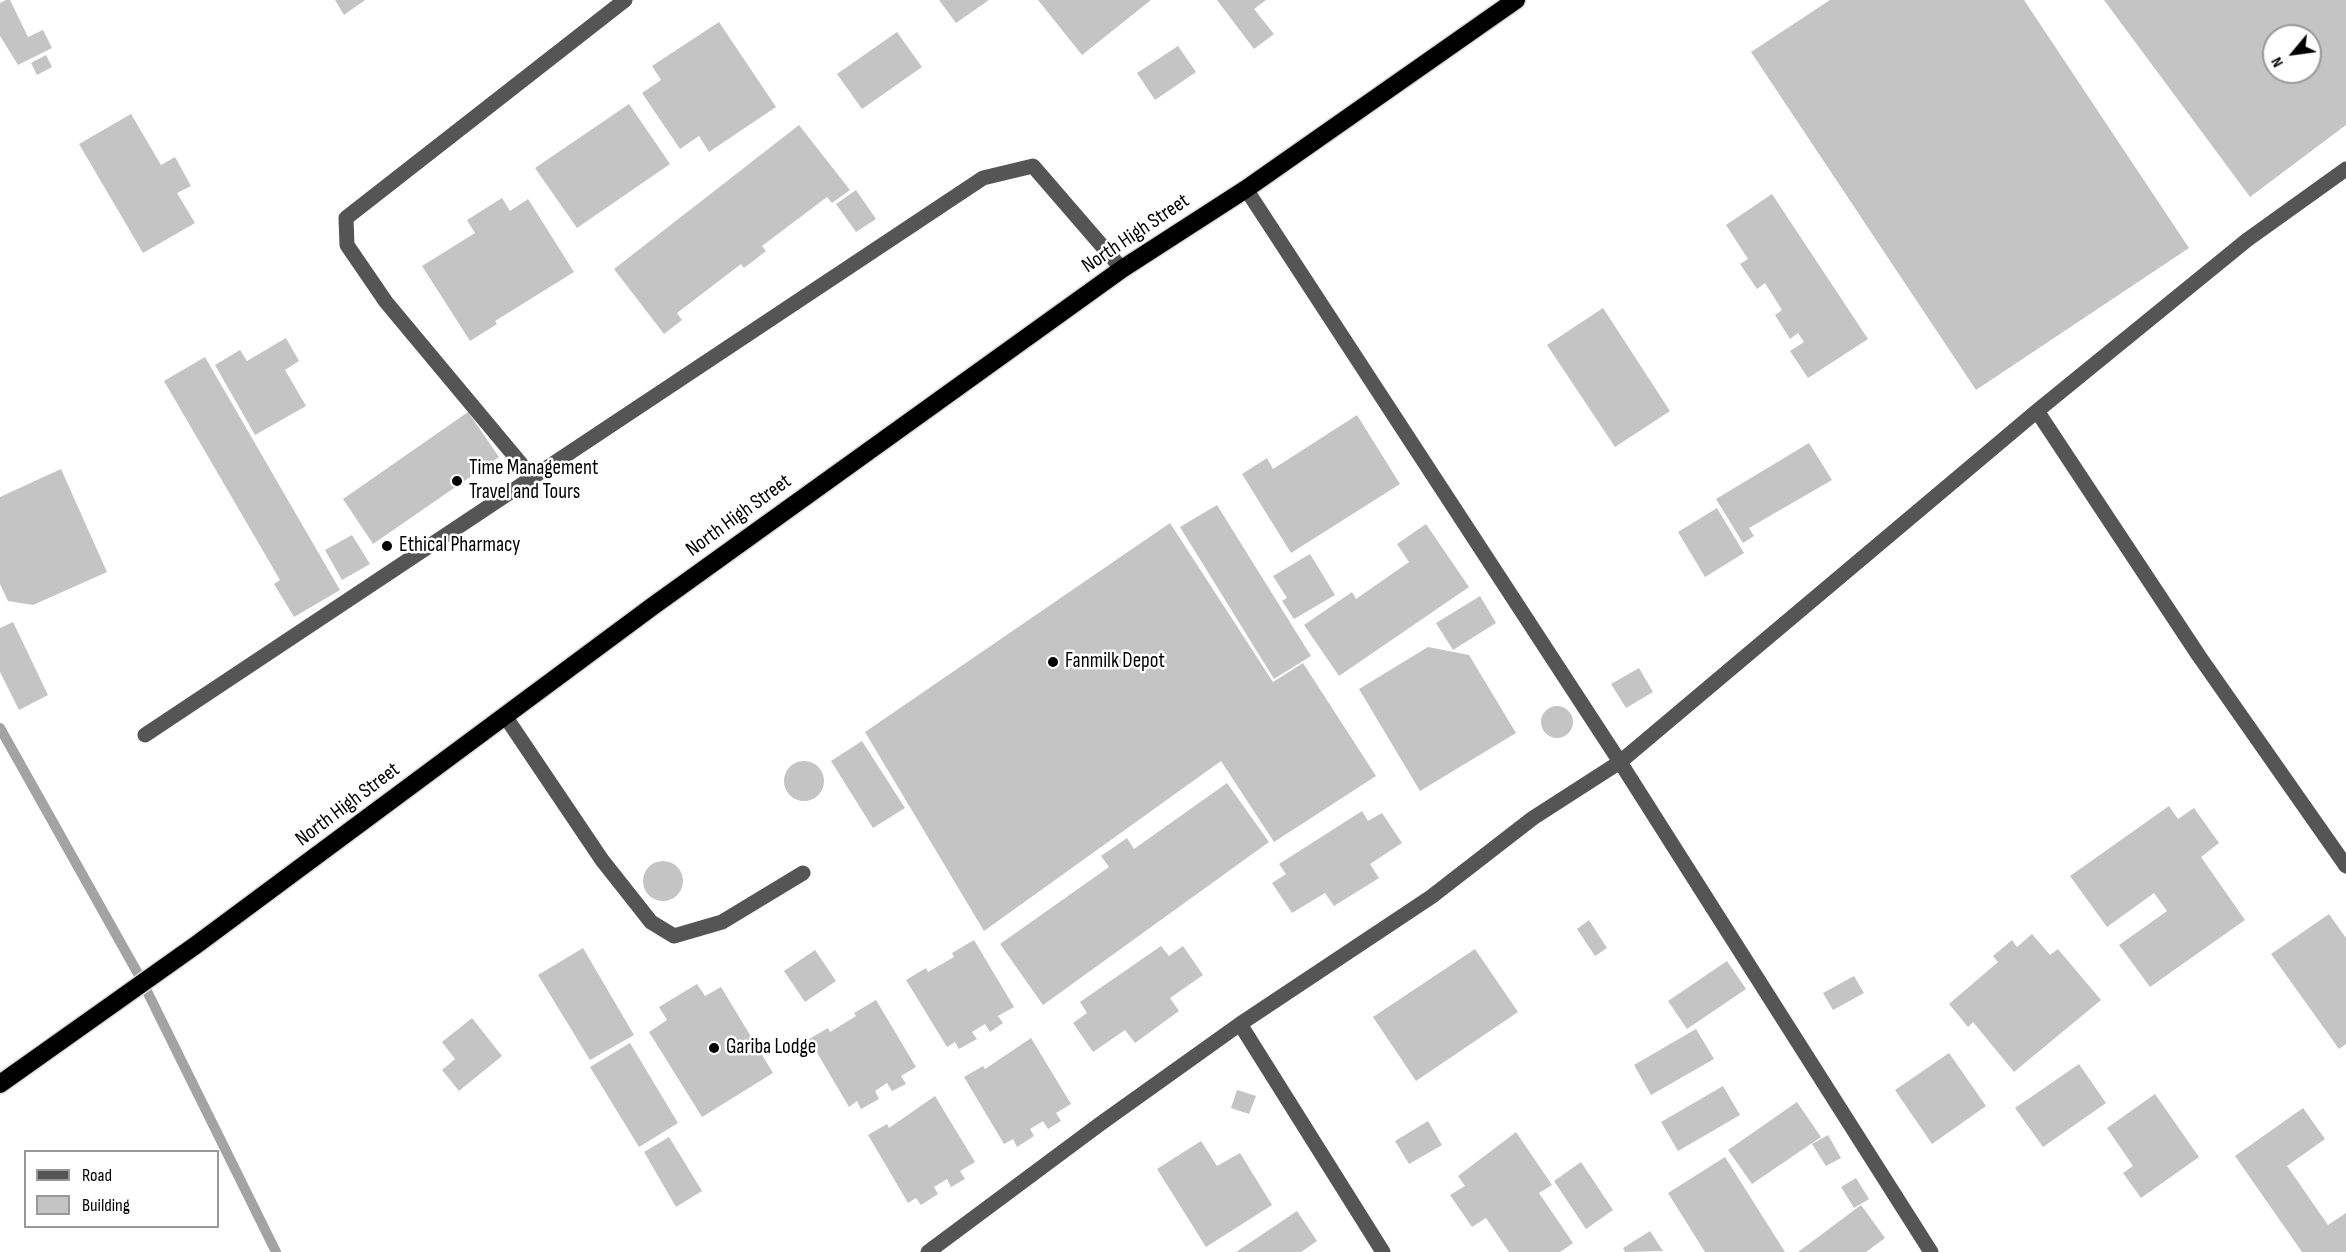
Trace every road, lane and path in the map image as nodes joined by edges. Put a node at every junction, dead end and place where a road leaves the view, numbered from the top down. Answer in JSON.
{"nodes":[{"id":1,"x":625,"y":0,"type":"edge"},
{"id":2,"x":1516,"y":0,"type":"edge"},
{"id":3,"x":2346,"y":169,"type":"edge"},
{"id":4,"x":1246,"y":189,"type":"junction"},
{"id":5,"x":1122,"y":268,"type":"junction"},
{"id":6,"x":2037,"y":411,"type":"junction"},
{"id":7,"x":532,"y":477,"type":"junction"},
{"id":8,"x":505,"y":716,"type":"junction"},
{"id":9,"x":145,"y":735,"type":"dead end"},
{"id":10,"x":1620,"y":762,"type":"junction"},
{"id":11,"x":2346,"y":866,"type":"edge"},
{"id":12,"x":803,"y":873,"type":"dead end"},
{"id":13,"x":1240,"y":1023,"type":"junction"},
{"id":14,"x":0,"y":1084,"type":"edge"},
{"id":15,"x":928,"y":1252,"type":"edge"},
{"id":16,"x":1383,"y":1252,"type":"edge"},
{"id":17,"x":1931,"y":1252,"type":"edge"}],
"edges":[{"from":1,"to":7,"type":"street"},
{"from":2,"to":4,"type":"highway","name":"North High Street"},
{"from":3,"to":6,"type":"street"},
{"from":4,"to":5,"type":"highway","name":"North High Street"},
{"from":4,"to":10,"type":"street"},
{"from":5,"to":7,"type":"street"},
{"from":5,"to":8,"type":"highway","name":"North High Street"},
{"from":6,"to":10,"type":"street"},
{"from":6,"to":11,"type":"street"},
{"from":7,"to":9,"type":"street"},
{"from":8,"to":12,"type":"street"},
{"from":8,"to":14,"type":"highway","name":"North High Street"},
{"from":10,"to":13,"type":"street"},
{"from":10,"to":17,"type":"street"},
{"from":13,"to":15,"type":"street"},
{"from":13,"to":16,"type":"street"}]}
